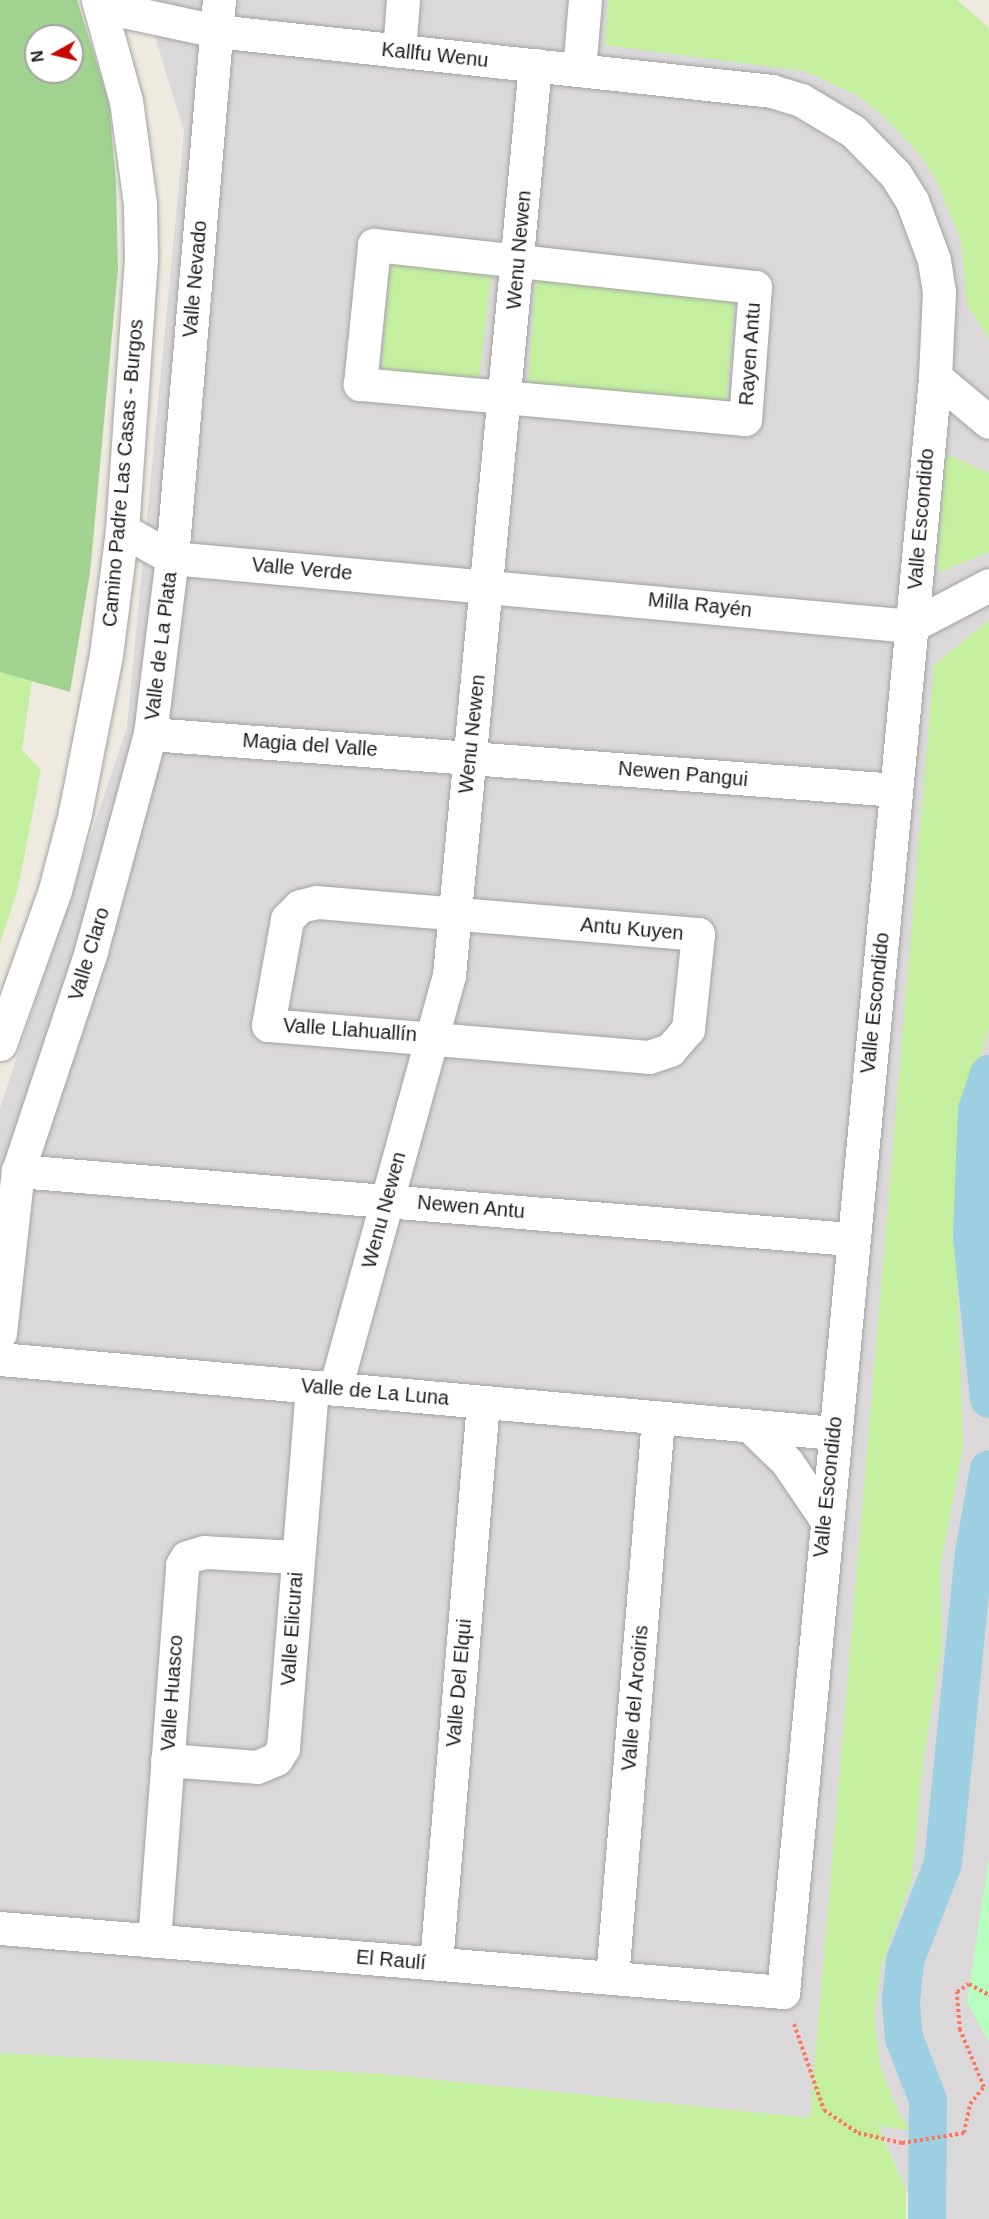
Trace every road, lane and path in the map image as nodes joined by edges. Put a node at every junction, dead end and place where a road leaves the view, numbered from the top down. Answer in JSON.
{"nodes":[{"id":1,"x":403,"y":0,"type":"edge"},
{"id":2,"x":585,"y":0,"type":"edge"},
{"id":3,"x":99,"y":3,"type":"edge"},
{"id":4,"x":217,"y":16,"type":"edge"},
{"id":5,"x":399,"y":51,"type":"junction"},
{"id":6,"x":535,"y":65,"type":"junction"},
{"id":7,"x":579,"y":70,"type":"junction"},
{"id":8,"x":772,"y":91,"type":"joint"},
{"id":9,"x":518,"y":259,"type":"junction"},
{"id":10,"x":935,"y":376,"type":"junction"},
{"id":11,"x":506,"y":399,"type":"junction"},
{"id":12,"x":989,"y":422,"type":"edge"},
{"id":13,"x":122,"y":530,"type":"junction"},
{"id":14,"x":172,"y":558,"type":"junction"},
{"id":15,"x":489,"y":585,"type":"junction"},
{"id":16,"x":989,"y":585,"type":"edge"},
{"id":17,"x":911,"y":626,"type":"junction"},
{"id":18,"x":150,"y":734,"type":"junction"},
{"id":19,"x":470,"y":757,"type":"junction"},
{"id":20,"x":896,"y":790,"type":"junction"},
{"id":21,"x":454,"y":914,"type":"junction"},
{"id":22,"x":432,"y":1036,"type":"junction"},
{"id":23,"x":0,"y":1044,"type":"edge"},
{"id":24,"x":18,"y":1171,"type":"junction"},
{"id":25,"x":387,"y":1199,"type":"junction"},
{"id":26,"x":851,"y":1239,"type":"junction"},
{"id":27,"x":0,"y":1333,"type":"edge"},
{"id":28,"x":0,"y":1359,"type":"edge"},
{"id":29,"x":324,"y":1388,"type":"junction"},
{"id":30,"x":483,"y":1402,"type":"junction"},
{"id":31,"x":658,"y":1418,"type":"junction"},
{"id":32,"x":750,"y":1426,"type":"junction"},
{"id":33,"x":834,"y":1433,"type":"junction"},
{"id":34,"x":825,"y":1518,"type":"junction"},
{"id":35,"x":297,"y":1557,"type":"junction"},
{"id":36,"x":167,"y":1760,"type":"junction"},
{"id":37,"x":0,"y":1928,"type":"edge"},
{"id":38,"x":154,"y":1941,"type":"junction"},
{"id":39,"x":436,"y":1963,"type":"junction"},
{"id":40,"x":612,"y":1978,"type":"junction"},
{"id":41,"x":783,"y":1992,"type":"junction"},
{"id":42,"x":989,"y":1995,"type":"edge"}],
"edges":[{"from":1,"to":5,"type":"street"},
{"from":2,"to":7,"type":"street"},
{"from":3,"to":4,"type":"street","name":"Kallfu Wenu"},
{"from":3,"to":13,"type":"street","name":"Camino Padre Las Casas - Burgos"},
{"from":4,"to":5,"type":"street","name":"Kallfu Wenu"},
{"from":4,"to":14,"type":"street","name":"Valle Nevado"},
{"from":5,"to":6,"type":"street","name":"Kallfu Wenu"},
{"from":6,"to":7,"type":"street","name":"Kallfu Wenu"},
{"from":6,"to":9,"type":"street","name":"Wenu Newen"},
{"from":7,"to":8,"type":"street","name":"Kallfu Wenu"},
{"from":8,"to":10,"type":"street","name":"Valle Escondido"},
{"from":9,"to":11,"type":"street","name":"Wenu Newen"},
{"from":9,"to":11,"type":"street"},
{"from":9,"to":11,"type":"street","name":"Rayen Antu"},
{"from":10,"to":12,"type":"street"},
{"from":10,"to":17,"type":"street","name":"Valle Escondido"},
{"from":11,"to":15,"type":"street","name":"Wenu Newen"},
{"from":13,"to":14,"type":"street","name":"Valle Verde"},
{"from":13,"to":23,"type":"street","name":"Camino Padre Las Casas - Burgos"},
{"from":14,"to":15,"type":"street","name":"Valle Verde"},
{"from":14,"to":18,"type":"street","name":"Valle de La Plata"},
{"from":15,"to":17,"type":"street","name":"Milla Rayén"},
{"from":15,"to":19,"type":"street","name":"Wenu Newen"},
{"from":16,"to":17,"type":"street"},
{"from":17,"to":20,"type":"street","name":"Valle Escondido"},
{"from":18,"to":19,"type":"street","name":"Magia del Valle"},
{"from":18,"to":24,"type":"street","name":"Valle Claro"},
{"from":19,"to":20,"type":"street","name":"Newen Pangui"},
{"from":19,"to":21,"type":"street","name":"Wenu Newen"},
{"from":20,"to":26,"type":"street","name":"Valle Escondido"},
{"from":21,"to":22,"type":"street","name":"Wenu Newen"},
{"from":21,"to":22,"type":"street","name":"Valle Llahuallín"},
{"from":21,"to":22,"type":"street","name":"Antu Kuyen"},
{"from":22,"to":25,"type":"street","name":"Wenu Newen"},
{"from":24,"to":25,"type":"street","name":"Newen Antu"},
{"from":24,"to":27,"type":"street","name":"Valle Claro"},
{"from":25,"to":26,"type":"street","name":"Newen Antu"},
{"from":25,"to":29,"type":"street","name":"Wenu Newen"},
{"from":26,"to":33,"type":"street","name":"Valle Escondido"},
{"from":28,"to":29,"type":"street","name":"Valle de La Luna"},
{"from":29,"to":30,"type":"street","name":"Valle de La Luna"},
{"from":29,"to":35,"type":"street","name":"Valle Elicurai"},
{"from":30,"to":31,"type":"street","name":"Valle de La Luna"},
{"from":30,"to":39,"type":"street","name":"Valle Del Elqui"},
{"from":31,"to":32,"type":"street","name":"Valle de La Luna"},
{"from":31,"to":40,"type":"street","name":"Valle del Arcoiris"},
{"from":32,"to":33,"type":"street","name":"Valle de La Luna"},
{"from":32,"to":34,"type":"street"},
{"from":33,"to":34,"type":"street","name":"Valle Escondido"},
{"from":34,"to":41,"type":"street","name":"Valle Escondido"},
{"from":35,"to":36,"type":"street","name":"Valle Elicurai"},
{"from":35,"to":36,"type":"street","name":"Valle Huasco"},
{"from":36,"to":38,"type":"street","name":"Valle Huasco"},
{"from":37,"to":38,"type":"street","name":"El Raulí"},
{"from":38,"to":39,"type":"street","name":"El Raulí"},
{"from":39,"to":40,"type":"street","name":"El Raulí"},
{"from":40,"to":41,"type":"street","name":"El Raulí"},
{"from":41,"to":42,"type":"path"}]}
